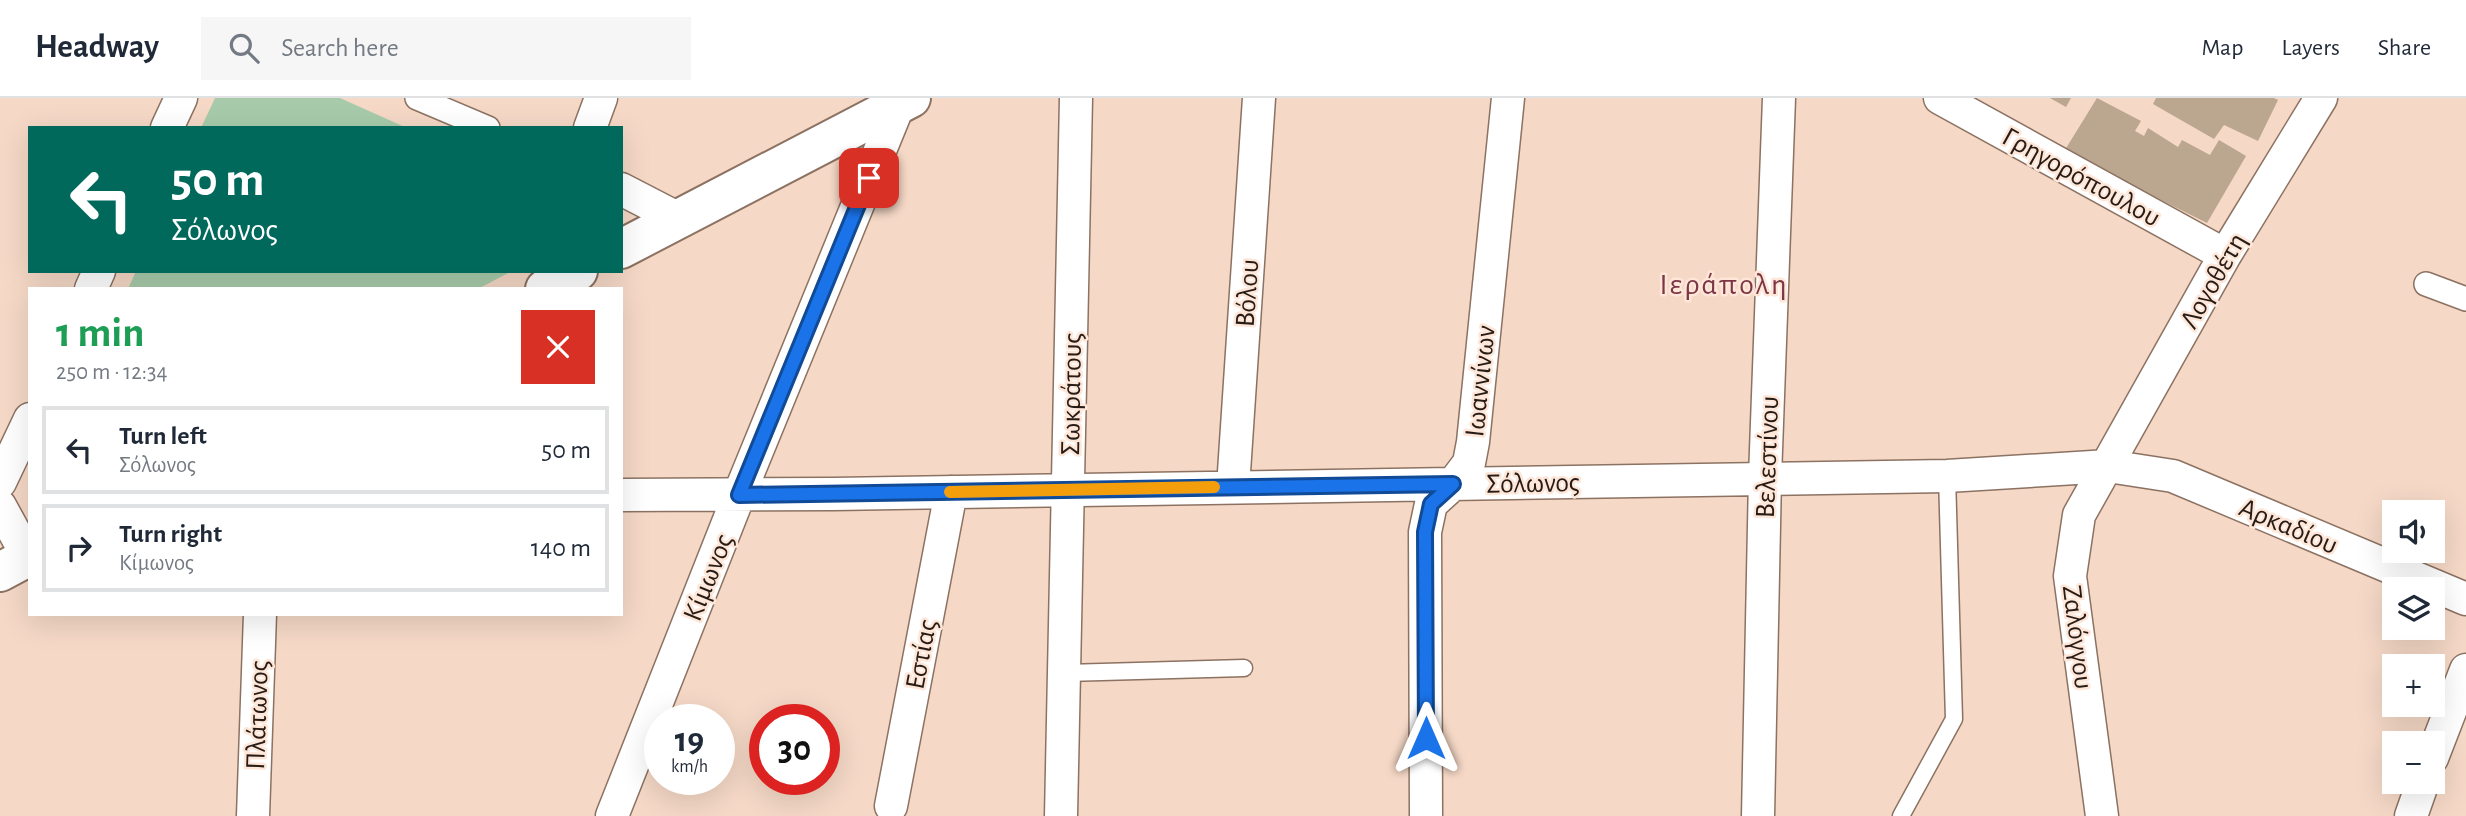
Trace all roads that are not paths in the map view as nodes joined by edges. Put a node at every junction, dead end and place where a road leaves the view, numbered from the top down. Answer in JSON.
{"nodes":[{"id":1,"x":181,"y":98,"type":"edge"},
{"id":2,"x":417,"y":98,"type":"edge"},
{"id":3,"x":601,"y":98,"type":"edge"},
{"id":4,"x":1076,"y":98,"type":"edge"},
{"id":5,"x":1259,"y":98,"type":"edge"},
{"id":6,"x":1508,"y":98,"type":"edge"},
{"id":7,"x":1779,"y":98,"type":"edge"},
{"id":8,"x":1940,"y":98,"type":"edge"},
{"id":9,"x":2321,"y":98,"type":"edge"},
{"id":10,"x":905,"y":101,"type":"edge"},
{"id":11,"x":168,"y":126,"type":"edge"},
{"id":12,"x":483,"y":126,"type":"edge"},
{"id":13,"x":591,"y":126,"type":"edge"},
{"id":14,"x":623,"y":190,"type":"edge"},
{"id":15,"x":679,"y":219,"type":"junction"},
{"id":16,"x":623,"y":248,"type":"edge"},
{"id":17,"x":2225,"y":255,"type":"junction"},
{"id":18,"x":574,"y":273,"type":"edge"},
{"id":19,"x":2426,"y":284,"type":"dead end"},
{"id":20,"x":549,"y":287,"type":"edge"},
{"id":21,"x":2466,"y":299,"type":"edge"},
{"id":22,"x":28,"y":423,"type":"edge"},
{"id":23,"x":2108,"y":466,"type":"junction"},
{"id":24,"x":1947,"y":476,"type":"junction"},
{"id":25,"x":1765,"y":477,"type":"junction"},
{"id":26,"x":0,"y":482,"type":"edge"},
{"id":27,"x":1453,"y":484,"type":"junction"},
{"id":28,"x":1233,"y":487,"type":"junction"},
{"id":29,"x":1068,"y":489,"type":"junction"},
{"id":30,"x":951,"y":492,"type":"junction"},
{"id":31,"x":623,"y":495,"type":"edge"},
{"id":32,"x":739,"y":495,"type":"junction"},
{"id":33,"x":0,"y":506,"type":"edge"},
{"id":34,"x":19,"y":562,"type":"edge"},
{"id":35,"x":2466,"y":599,"type":"edge"},
{"id":36,"x":260,"y":616,"type":"edge"},
{"id":37,"x":1244,"y":668,"type":"dead end"},
{"id":38,"x":2466,"y":670,"type":"edge"},
{"id":39,"x":1066,"y":673,"type":"junction"},
{"id":40,"x":2442,"y":731,"type":"edge"},
{"id":41,"x":2419,"y":794,"type":"edge"},
{"id":42,"x":891,"y":811,"type":"edge"},
{"id":43,"x":253,"y":816,"type":"edge"},
{"id":44,"x":612,"y":816,"type":"edge"},
{"id":45,"x":1061,"y":816,"type":"edge"},
{"id":46,"x":1426,"y":816,"type":"edge"},
{"id":47,"x":1758,"y":816,"type":"edge"},
{"id":48,"x":1900,"y":816,"type":"edge"},
{"id":49,"x":2102,"y":816,"type":"edge"},
{"id":50,"x":2411,"y":816,"type":"edge"}],
"edges":[{"from":1,"to":11,"type":"street"},
{"from":2,"to":12,"type":"street"},
{"from":3,"to":13,"type":"street"},
{"from":4,"to":29,"type":"street","name":"Σωκράτους"},
{"from":5,"to":28,"type":"street","name":"Βόλου"},
{"from":6,"to":27,"type":"street","name":"Ιωαννίνων"},
{"from":7,"to":25,"type":"street","name":"Βελεστίνου"},
{"from":8,"to":17,"type":"street","name":"Γρηγορόπουλου"},
{"from":9,"to":17,"type":"street","name":"Λογοθέτη"},
{"from":10,"to":15,"type":"street"},
{"from":10,"to":32,"type":"street","name":"Κίμωνος"},
{"from":14,"to":15,"type":"street"},
{"from":15,"to":16,"type":"street"},
{"from":17,"to":23,"type":"street","name":"Λογοθέτη"},
{"from":18,"to":20,"type":"street"},
{"from":19,"to":21,"type":"street"},
{"from":22,"to":26,"type":"street"},
{"from":23,"to":24,"type":"street","name":"Σόλωνος"},
{"from":23,"to":35,"type":"street","name":"Αρκαδίου"},
{"from":23,"to":49,"type":"street","name":"Ζαλόγγου"},
{"from":24,"to":25,"type":"street","name":"Σόλωνος"},
{"from":24,"to":48,"type":"lane"},
{"from":25,"to":27,"type":"street","name":"Σόλωνος"},
{"from":25,"to":47,"type":"street","name":"Βελεστίνου"},
{"from":27,"to":28,"type":"street","name":"Σόλωνος"},
{"from":27,"to":46,"type":"street","name":"Ιωαννίνων"},
{"from":28,"to":29,"type":"street","name":"Σόλωνος"},
{"from":29,"to":30,"type":"street","name":"Σόλωνος"},
{"from":29,"to":39,"type":"street","name":"Σωκράτους"},
{"from":30,"to":32,"type":"street","name":"Σόλωνος"},
{"from":30,"to":42,"type":"street","name":"Εστίας"},
{"from":31,"to":32,"type":"street","name":"Σόλωνος"},
{"from":32,"to":44,"type":"street","name":"Κίμωνος"},
{"from":33,"to":34,"type":"street"},
{"from":36,"to":43,"type":"street","name":"Πλάτωνος"},
{"from":37,"to":39,"type":"lane"},
{"from":38,"to":40,"type":"street"},
{"from":39,"to":45,"type":"street","name":"Σωκράτους"},
{"from":41,"to":50,"type":"street"}]}
